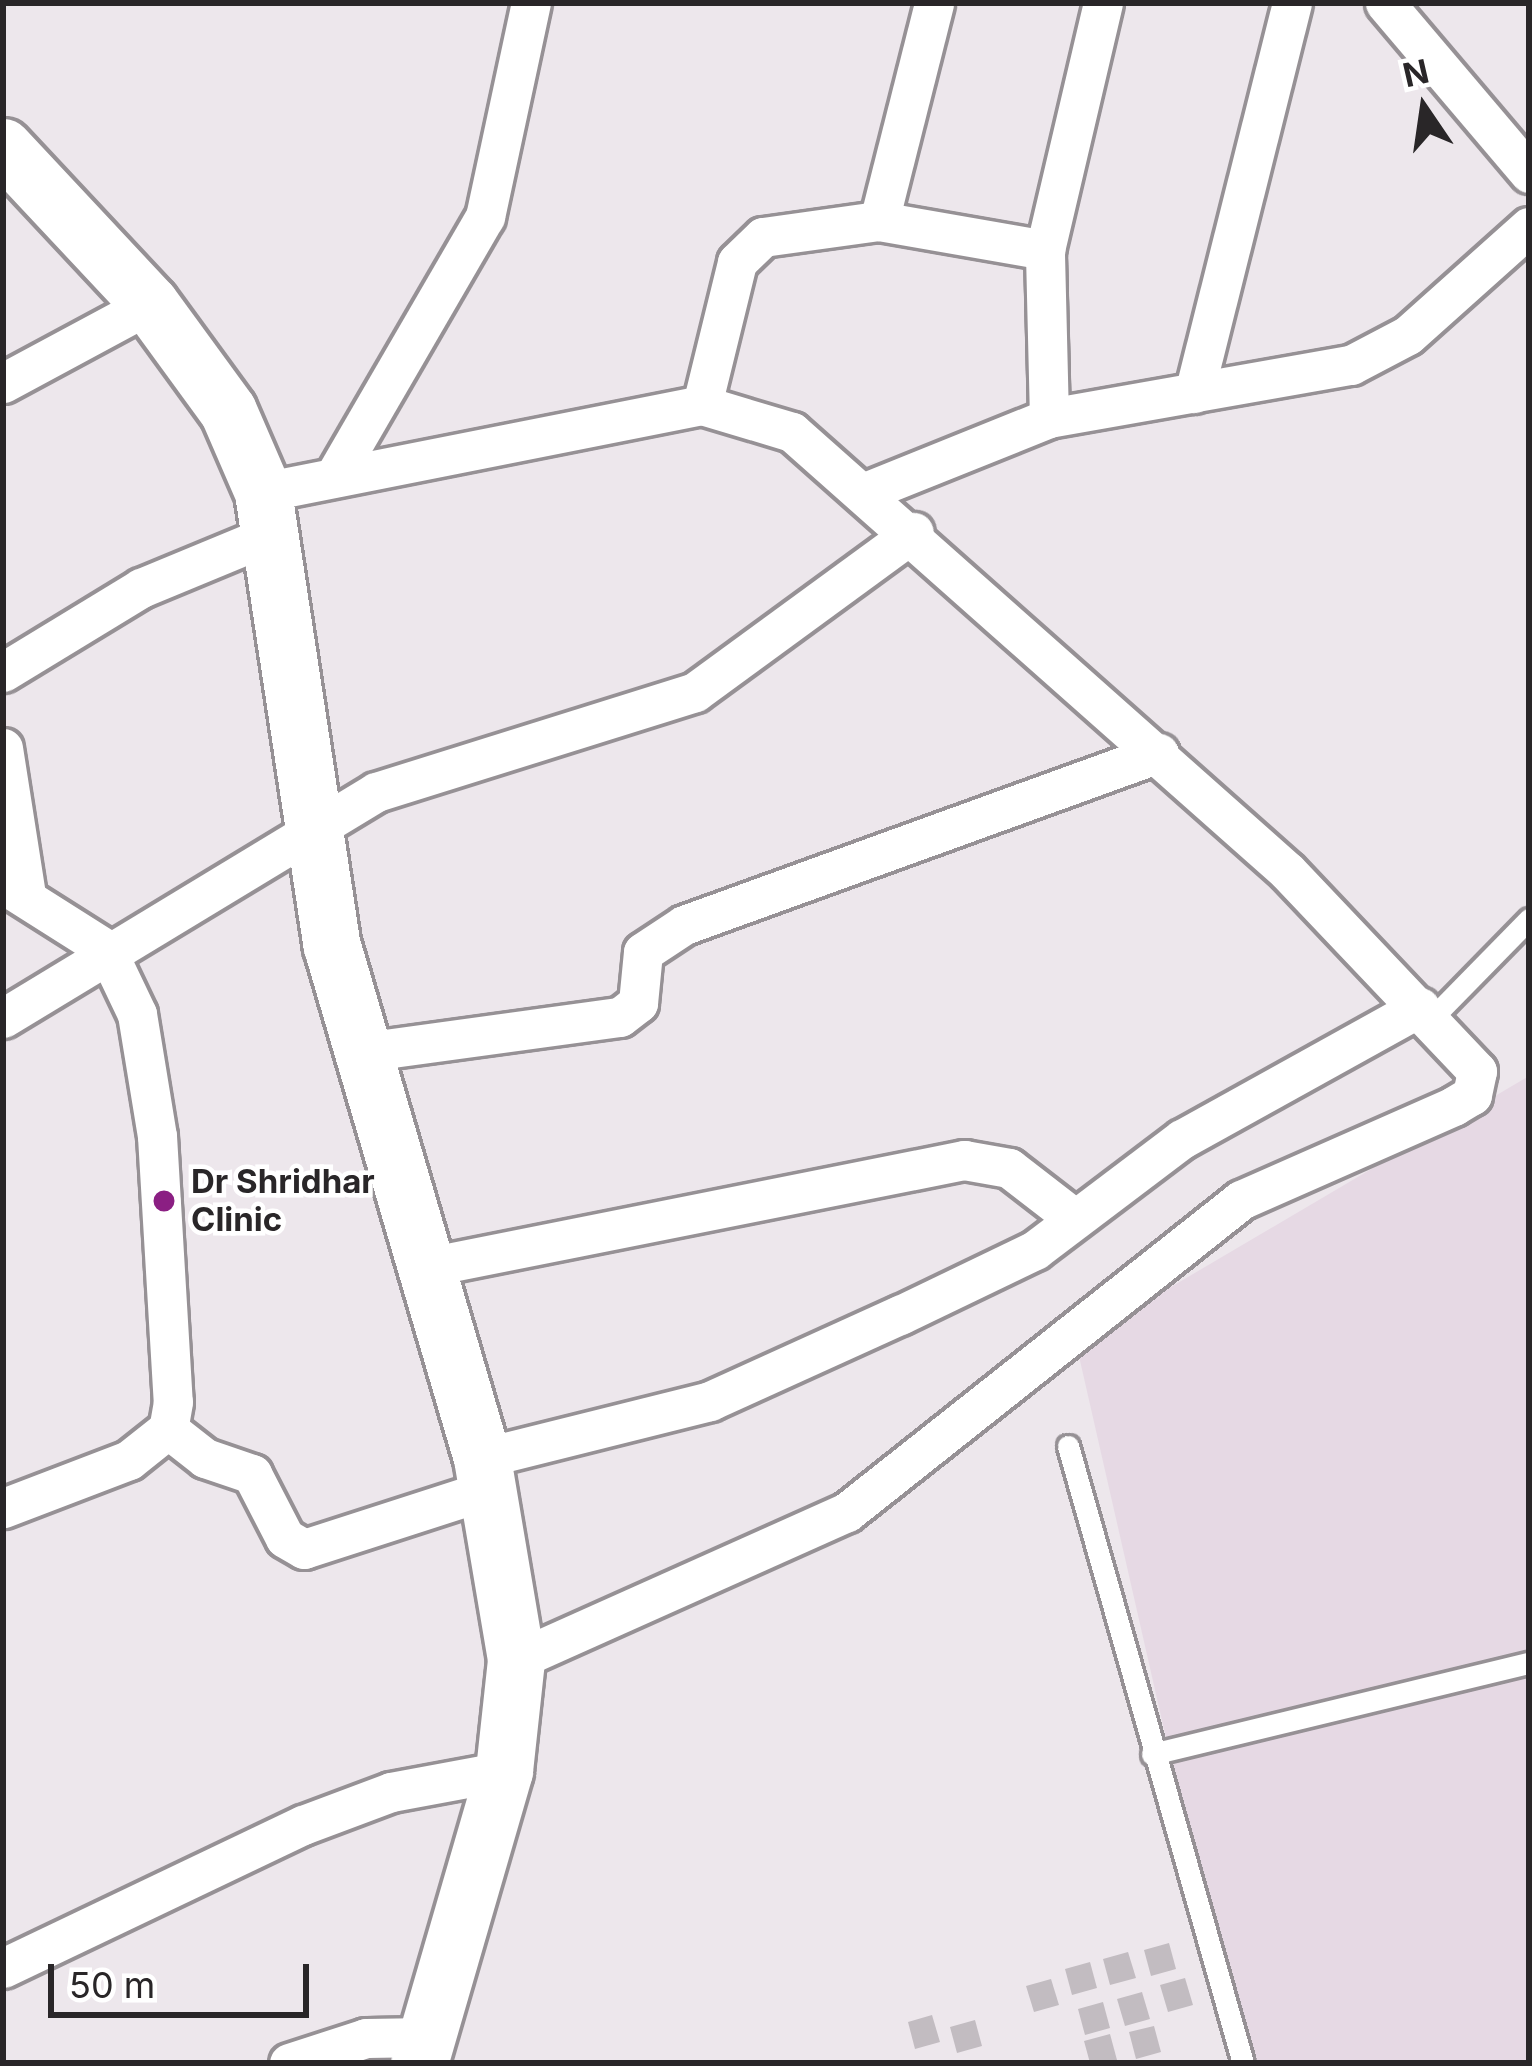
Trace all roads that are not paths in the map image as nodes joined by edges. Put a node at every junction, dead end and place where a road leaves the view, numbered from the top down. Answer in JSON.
{"nodes":[{"id":1,"x":531,"y":3,"type":"edge"},
{"id":2,"x":934,"y":3,"type":"edge"},
{"id":3,"x":1102,"y":3,"type":"edge"},
{"id":4,"x":1292,"y":3,"type":"edge"},
{"id":5,"x":1385,"y":3,"type":"edge"},
{"id":6,"x":3,"y":146,"type":"edge"},
{"id":7,"x":1529,"y":173,"type":"edge"},
{"id":8,"x":879,"y":221,"type":"junction"},
{"id":9,"x":1529,"y":227,"type":"edge"},
{"id":10,"x":1045,"y":250,"type":"junction"},
{"id":11,"x":151,"y":304,"type":"junction"},
{"id":12,"x":3,"y":383,"type":"edge"},
{"id":13,"x":1194,"y":393,"type":"junction"},
{"id":14,"x":703,"y":405,"type":"junction"},
{"id":15,"x":1049,"y":418,"type":"junction"},
{"id":16,"x":334,"y":477,"type":"junction"},
{"id":17,"x":866,"y":492,"type":"junction"},
{"id":18,"x":269,"y":513,"type":"junction"},
{"id":19,"x":914,"y":532,"type":"junction"},
{"id":20,"x":3,"y":672,"type":"edge"},
{"id":21,"x":3,"y":748,"type":"edge"},
{"id":22,"x":1159,"y":753,"type":"junction"},
{"id":23,"x":319,"y":824,"type":"junction"},
{"id":24,"x":14,"y":889,"type":"edge"},
{"id":25,"x":1529,"y":920,"type":"edge"},
{"id":26,"x":106,"y":950,"type":"junction"},
{"id":27,"x":1426,"y":1013,"type":"junction"},
{"id":28,"x":3,"y":1018,"type":"edge"},
{"id":29,"x":362,"y":1052,"type":"junction"},
{"id":30,"x":1075,"y":1220,"type":"junction"},
{"id":31,"x":427,"y":1267,"type":"junction"},
{"id":32,"x":169,"y":1429,"type":"junction"},
{"id":33,"x":1068,"y":1446,"type":"dead end"},
{"id":34,"x":484,"y":1474,"type":"junction"},
{"id":35,"x":3,"y":1508,"type":"edge"},
{"id":36,"x":516,"y":1660,"type":"junction"},
{"id":37,"x":1529,"y":1664,"type":"edge"},
{"id":38,"x":1152,"y":1754,"type":"junction"},
{"id":39,"x":504,"y":1772,"type":"junction"},
{"id":40,"x":3,"y":1968,"type":"edge"},
{"id":41,"x":424,"y":2050,"type":"edge"},
{"id":42,"x":290,"y":2063,"type":"edge"},
{"id":43,"x":1243,"y":2063,"type":"edge"}],
"edges":[{"from":1,"to":16,"type":"street"},
{"from":2,"to":8,"type":"street"},
{"from":3,"to":10,"type":"street"},
{"from":4,"to":13,"type":"street"},
{"from":5,"to":7,"type":"street"},
{"from":6,"to":11,"type":"main road"},
{"from":8,"to":10,"type":"street"},
{"from":8,"to":14,"type":"street"},
{"from":9,"to":13,"type":"street"},
{"from":10,"to":15,"type":"street"},
{"from":11,"to":12,"type":"street"},
{"from":11,"to":18,"type":"main road"},
{"from":13,"to":15,"type":"street"},
{"from":14,"to":16,"type":"street"},
{"from":14,"to":17,"type":"street"},
{"from":15,"to":17,"type":"street"},
{"from":16,"to":18,"type":"street"},
{"from":17,"to":19,"type":"street"},
{"from":18,"to":20,"type":"street"},
{"from":18,"to":23,"type":"main road"},
{"from":19,"to":22,"type":"street"},
{"from":19,"to":23,"type":"street"},
{"from":21,"to":24,"type":"street"},
{"from":22,"to":27,"type":"street"},
{"from":22,"to":29,"type":"street"},
{"from":23,"to":26,"type":"street"},
{"from":23,"to":29,"type":"main road"},
{"from":24,"to":26,"type":"street"},
{"from":25,"to":27,"type":"lane"},
{"from":26,"to":28,"type":"street"},
{"from":26,"to":32,"type":"street"},
{"from":27,"to":30,"type":"street"},
{"from":27,"to":36,"type":"street"},
{"from":29,"to":31,"type":"main road"},
{"from":30,"to":31,"type":"street"},
{"from":30,"to":34,"type":"street"},
{"from":31,"to":34,"type":"main road"},
{"from":32,"to":34,"type":"street"},
{"from":32,"to":35,"type":"street"},
{"from":33,"to":38,"type":"lane"},
{"from":34,"to":36,"type":"main road"},
{"from":36,"to":39,"type":"main road"},
{"from":37,"to":38,"type":"lane"},
{"from":38,"to":43,"type":"lane"},
{"from":39,"to":40,"type":"street"},
{"from":39,"to":41,"type":"main road"},
{"from":41,"to":42,"type":"street"}]}
